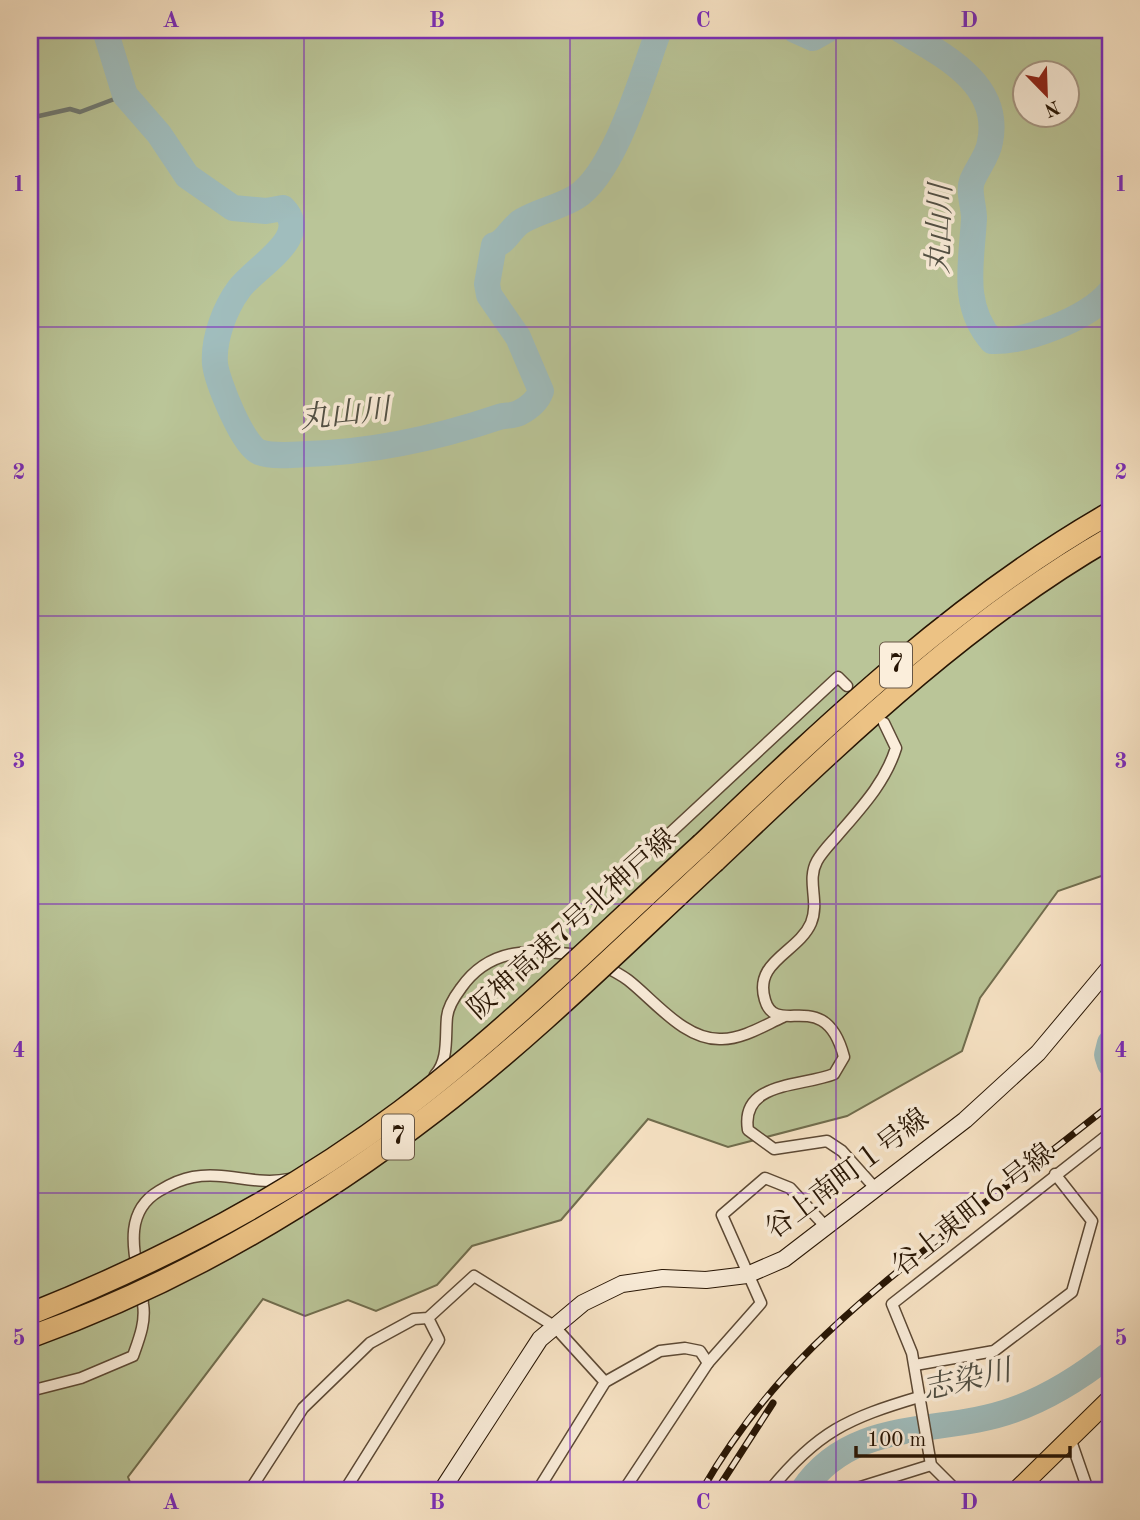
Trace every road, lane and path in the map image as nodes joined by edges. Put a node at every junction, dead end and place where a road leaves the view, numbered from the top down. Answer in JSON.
{"nodes":[{"id":1,"x":1110,"y":513,"type":"edge"},
{"id":2,"x":1110,"y":538,"type":"edge"},
{"id":3,"x":847,"y":686,"type":"dead end"},
{"id":4,"x":884,"y":723,"type":"dead end"},
{"id":5,"x":653,"y":849,"type":"dead end"},
{"id":6,"x":708,"y":852,"type":"junction"},
{"id":7,"x":1110,"y":967,"type":"edge"},
{"id":8,"x":783,"y":1017,"type":"junction"},
{"id":9,"x":1107,"y":1136,"type":"edge"},
{"id":10,"x":1055,"y":1174,"type":"junction"},
{"id":11,"x":875,"y":1188,"type":"junction"},
{"id":12,"x":826,"y":1227,"type":"junction"},
{"id":13,"x":747,"y":1275,"type":"junction"},
{"id":14,"x":30,"y":1314,"type":"edge"},
{"id":15,"x":428,"y":1318,"type":"junction"},
{"id":16,"x":554,"y":1326,"type":"junction"},
{"id":17,"x":30,"y":1337,"type":"edge"},
{"id":18,"x":708,"y":1363,"type":"junction"},
{"id":19,"x":915,"y":1365,"type":"junction"},
{"id":20,"x":605,"y":1382,"type":"junction"},
{"id":21,"x":30,"y":1391,"type":"edge"},
{"id":22,"x":1110,"y":1399,"type":"edge"},
{"id":23,"x":920,"y":1401,"type":"junction"},
{"id":24,"x":1070,"y":1438,"type":"junction"},
{"id":25,"x":931,"y":1465,"type":"junction"},
{"id":26,"x":250,"y":1490,"type":"edge"},
{"id":27,"x":345,"y":1490,"type":"edge"},
{"id":28,"x":442,"y":1490,"type":"edge"},
{"id":29,"x":538,"y":1490,"type":"edge"},
{"id":30,"x":624,"y":1490,"type":"edge"},
{"id":31,"x":770,"y":1490,"type":"edge"},
{"id":32,"x":851,"y":1490,"type":"edge"},
{"id":33,"x":957,"y":1490,"type":"edge"},
{"id":34,"x":1017,"y":1490,"type":"edge"},
{"id":35,"x":1088,"y":1490,"type":"edge"}],
"edges":[{"from":1,"to":6,"type":"highway","name":"阪神高速7号北神戸線","number":"7"},
{"from":2,"to":6,"type":"highway","name":"阪神高速7号北神戸線","number":"7"},
{"from":3,"to":5,"type":"street"},
{"from":4,"to":8,"type":"street"},
{"from":6,"to":14,"type":"highway","name":"阪神高速7号北神戸線","number":"7","bridge":true},
{"from":6,"to":17,"type":"highway","name":"阪神高速7号北神戸線","number":"7","bridge":true},
{"from":7,"to":11,"type":"street","name":"谷上南町１号線"},
{"from":8,"to":11,"type":"street"},
{"from":8,"to":21,"type":"street"},
{"from":9,"to":10,"type":"street","name":"谷上東町６号線"},
{"from":10,"to":19,"type":"street","name":"谷上東町６号線"},
{"from":10,"to":19,"type":"street"},
{"from":11,"to":12,"type":"street","name":"谷上南町１号線"},
{"from":12,"to":13,"type":"street","name":"谷上南町１号線"},
{"from":12,"to":13,"type":"street"},
{"from":13,"to":16,"type":"street","name":"谷上南町１号線"},
{"from":13,"to":18,"type":"street"},
{"from":15,"to":16,"type":"street"},
{"from":15,"to":26,"type":"street"},
{"from":15,"to":27,"type":"street"},
{"from":16,"to":20,"type":"street"},
{"from":16,"to":28,"type":"street","name":"谷上南町１号線"},
{"from":18,"to":20,"type":"street"},
{"from":18,"to":30,"type":"street"},
{"from":19,"to":23,"type":"street","name":"谷上東町６号線"},
{"from":20,"to":29,"type":"street"},
{"from":22,"to":24,"type":"main road"},
{"from":23,"to":25,"type":"street","name":"谷上東町６号線"},
{"from":23,"to":31,"type":"street"},
{"from":24,"to":34,"type":"main road"},
{"from":24,"to":35,"type":"street"},
{"from":25,"to":32,"type":"street"},
{"from":25,"to":33,"type":"street"}]}
